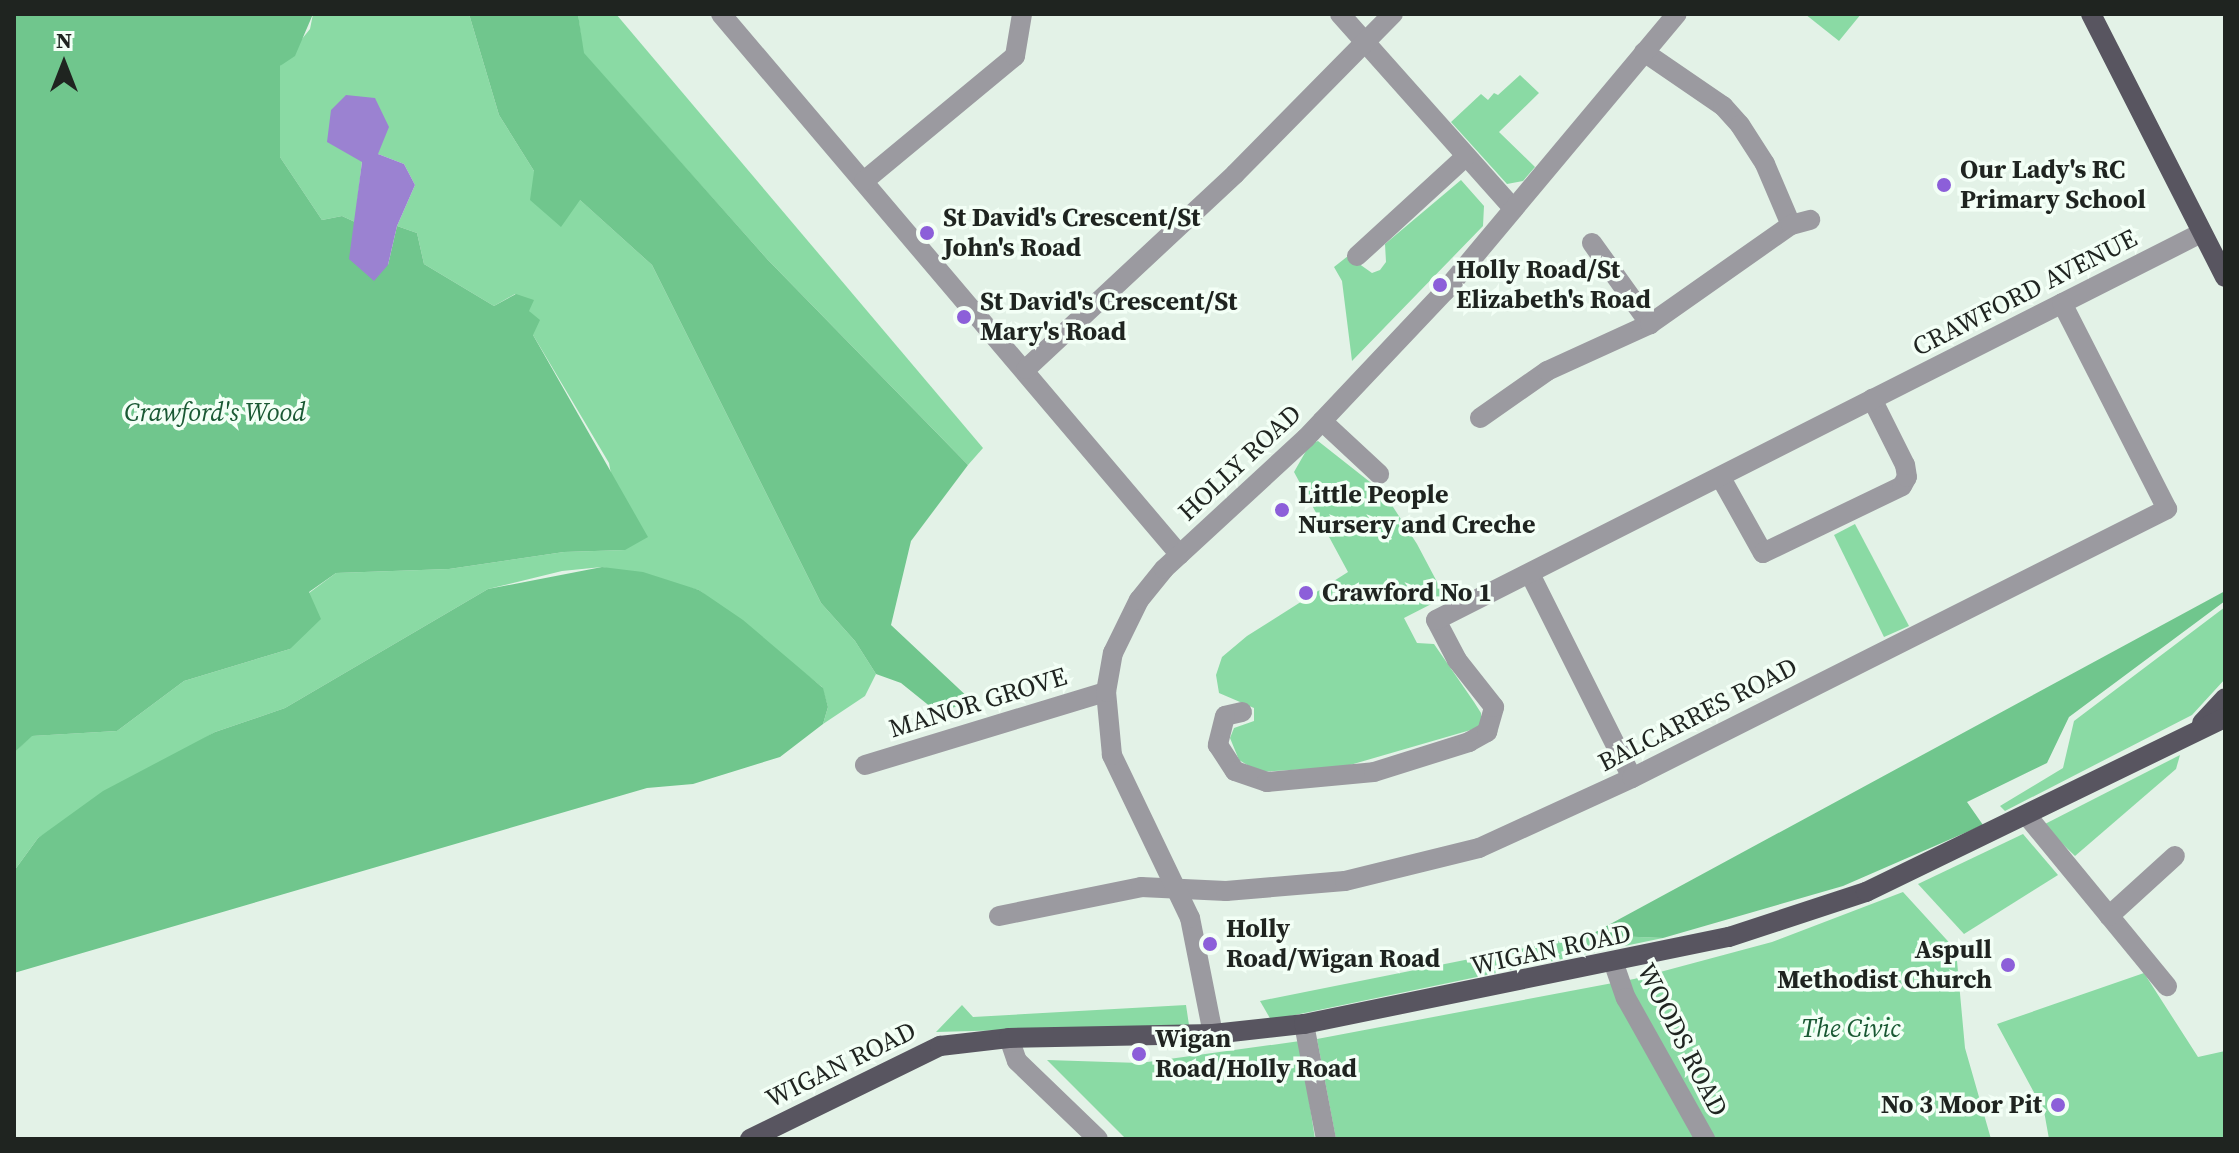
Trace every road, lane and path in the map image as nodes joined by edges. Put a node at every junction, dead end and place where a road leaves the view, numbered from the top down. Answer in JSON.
{"nodes":[{"id":1,"x":721,"y":14,"type":"edge"},
{"id":2,"x":1022,"y":14,"type":"edge"},
{"id":3,"x":1340,"y":14,"type":"edge"},
{"id":4,"x":1393,"y":14,"type":"edge"},
{"id":5,"x":1677,"y":14,"type":"edge"},
{"id":6,"x":2091,"y":14,"type":"edge"},
{"id":7,"x":1365,"y":43,"type":"junction"},
{"id":8,"x":1644,"y":52,"type":"junction"},
{"id":9,"x":1466,"y":156,"type":"junction"},
{"id":10,"x":864,"y":181,"type":"junction"},
{"id":11,"x":1514,"y":209,"type":"junction"},
{"id":12,"x":2201,"y":233,"type":"junction"},
{"id":13,"x":1592,"y":243,"type":"dead end"},
{"id":14,"x":1357,"y":256,"type":"dead end"},
{"id":15,"x":2225,"y":277,"type":"edge"},
{"id":16,"x":2062,"y":303,"type":"junction"},
{"id":17,"x":1650,"y":324,"type":"junction"},
{"id":18,"x":1026,"y":369,"type":"junction"},
{"id":19,"x":1872,"y":399,"type":"junction"},
{"id":20,"x":1480,"y":418,"type":"dead end"},
{"id":21,"x":1322,"y":421,"type":"junction"},
{"id":22,"x":1379,"y":474,"type":"dead end"},
{"id":23,"x":1721,"y":478,"type":"junction"},
{"id":24,"x":1180,"y":555,"type":"junction"},
{"id":25,"x":1530,"y":574,"type":"junction"},
{"id":26,"x":1106,"y":692,"type":"junction"},
{"id":27,"x":2225,"y":698,"type":"edge"},
{"id":28,"x":1229,"y":710,"type":"dead end"},
{"id":29,"x":2225,"y":718,"type":"edge"},
{"id":30,"x":2196,"y":728,"type":"junction"},
{"id":31,"x":865,"y":765,"type":"dead end"},
{"id":32,"x":1632,"y":778,"type":"junction"},
{"id":33,"x":2028,"y":817,"type":"junction"},
{"id":34,"x":2175,"y":856,"type":"dead end"},
{"id":35,"x":1178,"y":886,"type":"junction"},
{"id":36,"x":999,"y":915,"type":"dead end"},
{"id":37,"x":2109,"y":916,"type":"junction"},
{"id":38,"x":1614,"y":964,"type":"junction"},
{"id":39,"x":2167,"y":986,"type":"dead end"},
{"id":40,"x":1304,"y":1024,"type":"junction"},
{"id":41,"x":1213,"y":1034,"type":"junction"},
{"id":42,"x":1009,"y":1038,"type":"junction"},
{"id":43,"x":750,"y":1139,"type":"edge"},
{"id":44,"x":1098,"y":1139,"type":"edge"},
{"id":45,"x":1326,"y":1139,"type":"edge"},
{"id":46,"x":1705,"y":1139,"type":"edge"}],
"edges":[{"from":1,"to":10,"type":"street"},
{"from":2,"to":10,"type":"street"},
{"from":3,"to":7,"type":"street"},
{"from":4,"to":7,"type":"street"},
{"from":5,"to":8,"type":"street","name":"HOLLY ROAD"},
{"from":6,"to":12,"type":"main road"},
{"from":7,"to":9,"type":"street"},
{"from":7,"to":18,"type":"street"},
{"from":8,"to":11,"type":"street","name":"HOLLY ROAD"},
{"from":8,"to":17,"type":"street"},
{"from":9,"to":11,"type":"street"},
{"from":9,"to":14,"type":"street"},
{"from":10,"to":18,"type":"street"},
{"from":11,"to":21,"type":"street","name":"HOLLY ROAD"},
{"from":12,"to":15,"type":"main road"},
{"from":12,"to":16,"type":"street","name":"CRAWFORD AVENUE"},
{"from":13,"to":17,"type":"street"},
{"from":16,"to":19,"type":"street","name":"CRAWFORD AVENUE"},
{"from":16,"to":32,"type":"street","name":"BALCARRES ROAD"},
{"from":17,"to":20,"type":"street"},
{"from":18,"to":24,"type":"street"},
{"from":19,"to":23,"type":"street","name":"CRAWFORD AVENUE"},
{"from":19,"to":23,"type":"street"},
{"from":21,"to":22,"type":"street"},
{"from":21,"to":24,"type":"street","name":"HOLLY ROAD"},
{"from":23,"to":25,"type":"street","name":"CRAWFORD AVENUE"},
{"from":24,"to":26,"type":"street","name":"HOLLY ROAD"},
{"from":25,"to":28,"type":"street","name":"CRAWFORD AVENUE"},
{"from":25,"to":32,"type":"street"},
{"from":26,"to":31,"type":"street","name":"MANOR GROVE"},
{"from":26,"to":35,"type":"street","name":"HOLLY ROAD"},
{"from":27,"to":30,"type":"main road","name":"WIGAN ROAD"},
{"from":29,"to":30,"type":"main road","name":"WIGAN ROAD"},
{"from":30,"to":33,"type":"main road","name":"WIGAN ROAD"},
{"from":32,"to":35,"type":"street","name":"BALCARRES ROAD"},
{"from":33,"to":37,"type":"street"},
{"from":33,"to":38,"type":"main road","name":"WIGAN ROAD"},
{"from":34,"to":37,"type":"street"},
{"from":35,"to":36,"type":"street","name":"BALCARRES ROAD"},
{"from":35,"to":41,"type":"street","name":"HOLLY ROAD"},
{"from":37,"to":39,"type":"street"},
{"from":38,"to":40,"type":"main road","name":"WIGAN ROAD"},
{"from":38,"to":46,"type":"street","name":"WOODS ROAD"},
{"from":40,"to":41,"type":"main road","name":"WIGAN ROAD"},
{"from":40,"to":45,"type":"street"},
{"from":41,"to":42,"type":"main road","name":"WIGAN ROAD"},
{"from":42,"to":43,"type":"main road","name":"WIGAN ROAD"},
{"from":42,"to":44,"type":"street"}]}
